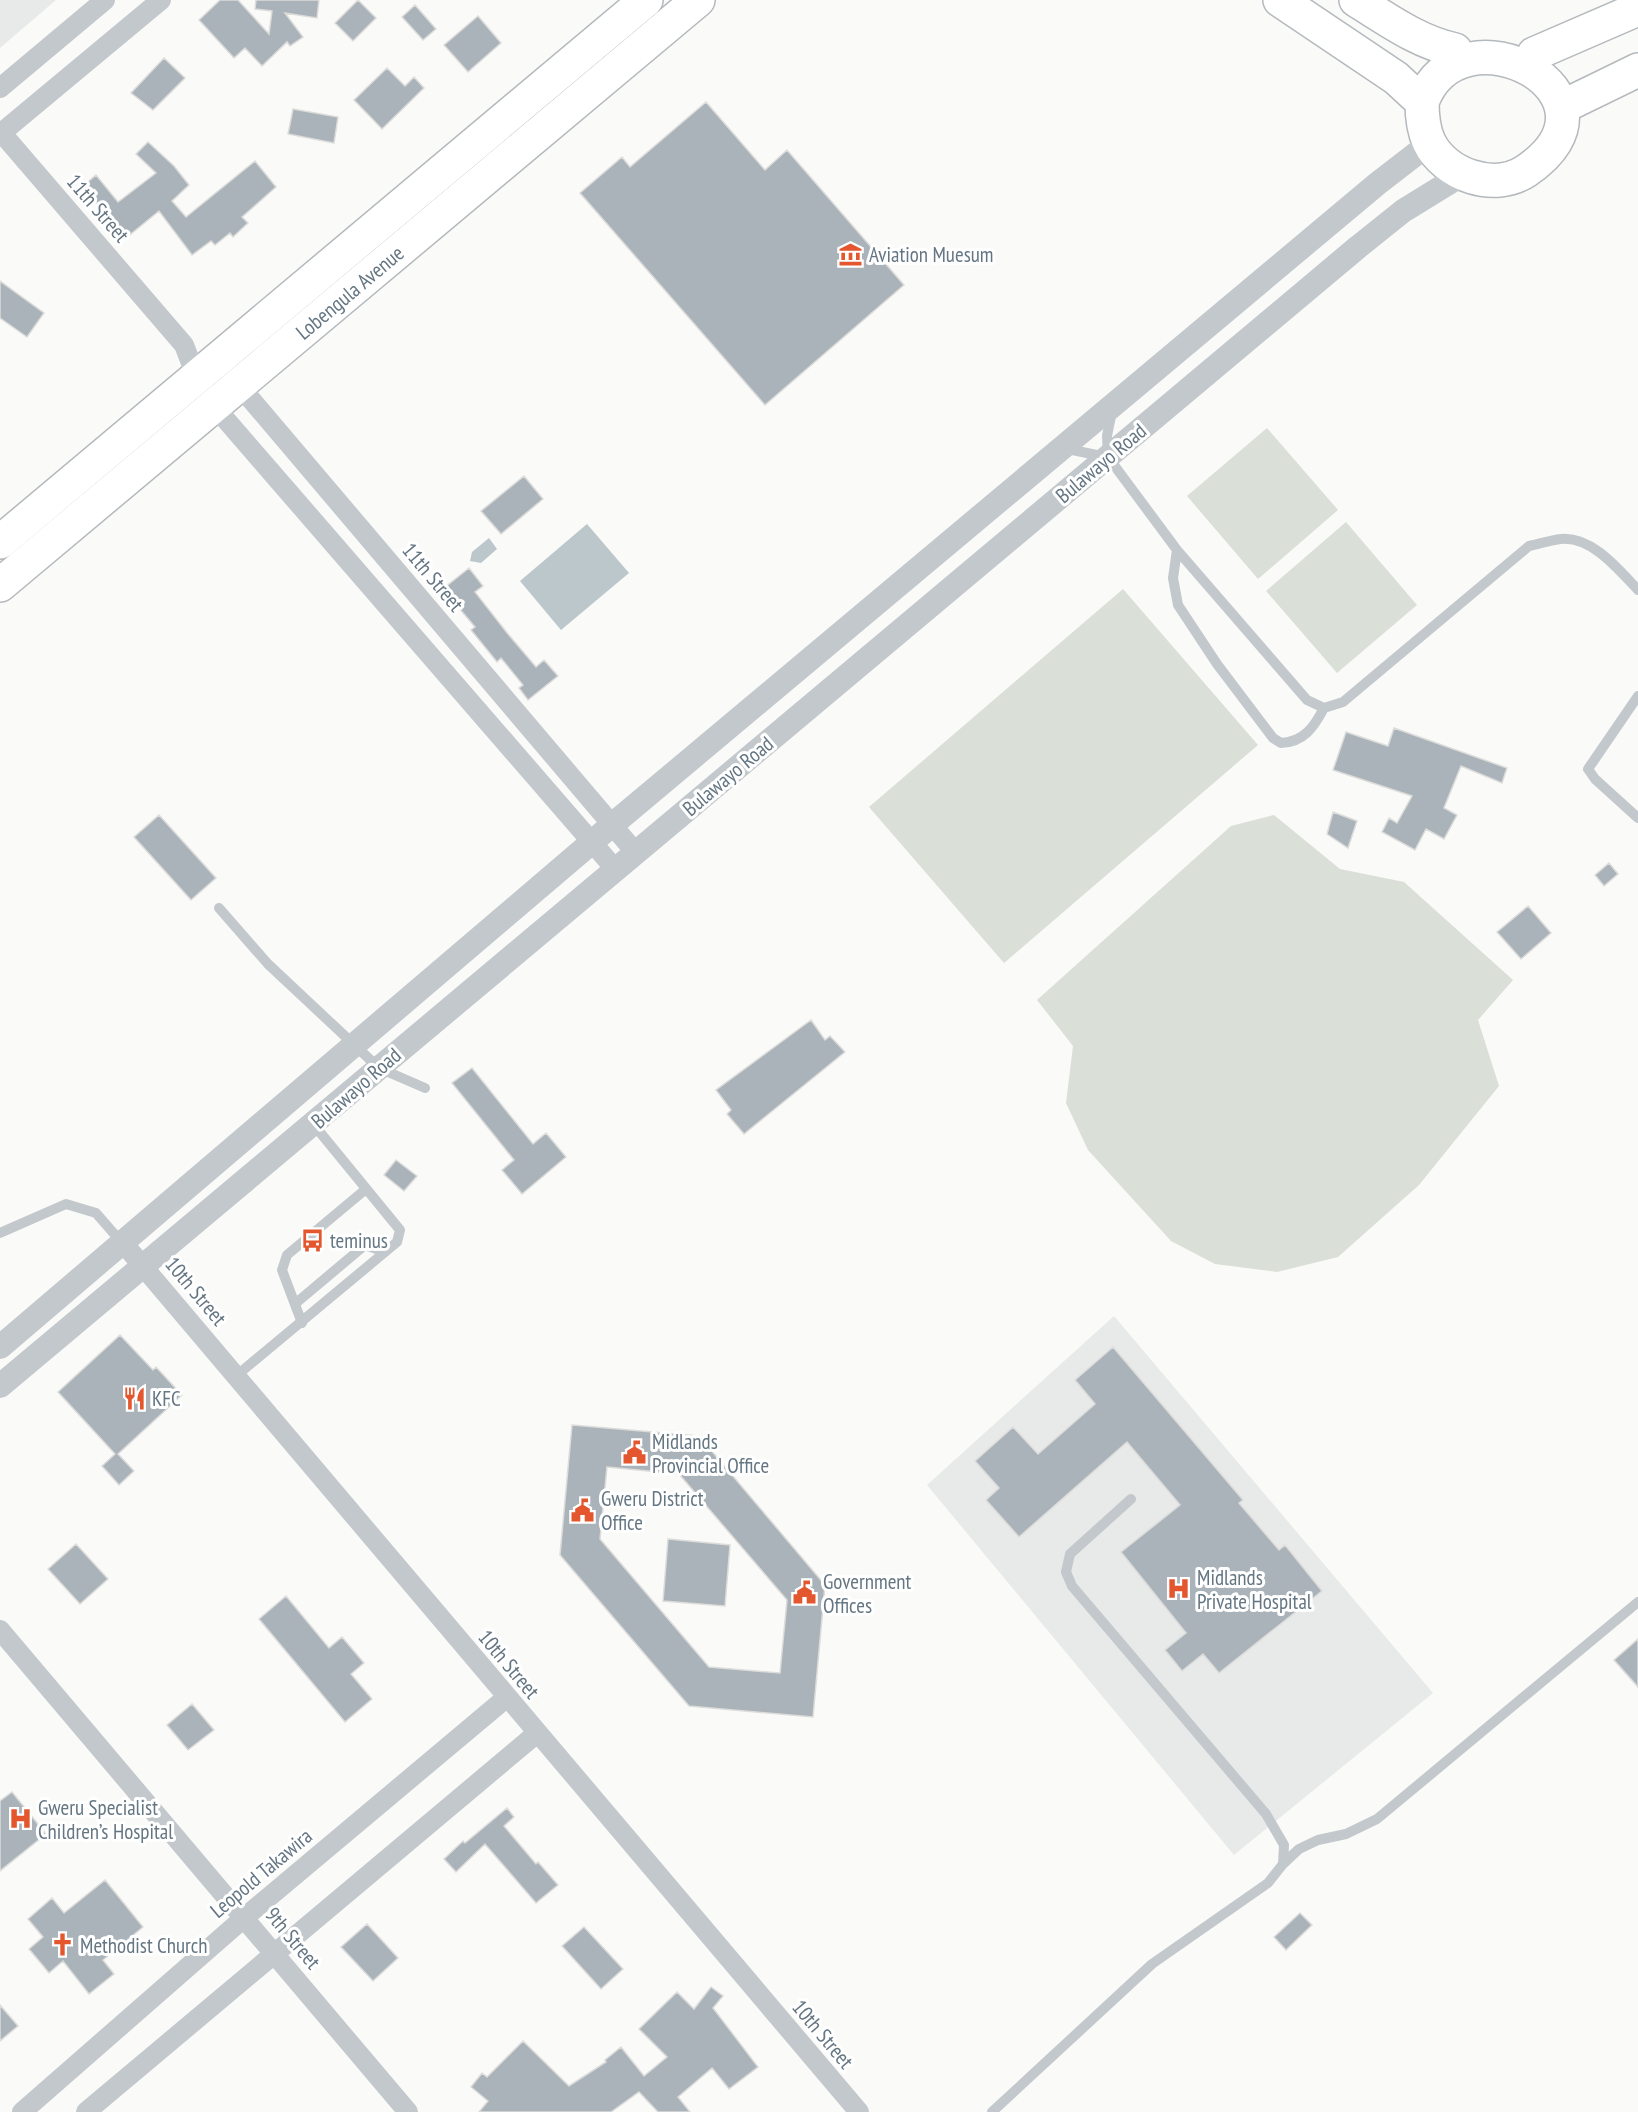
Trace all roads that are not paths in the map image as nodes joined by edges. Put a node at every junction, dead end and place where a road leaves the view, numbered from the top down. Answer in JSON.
{"nodes":[{"id":1,"x":105,"y":0,"type":"edge"},
{"id":2,"x":161,"y":0,"type":"edge"},
{"id":3,"x":646,"y":0,"type":"edge"},
{"id":4,"x":698,"y":0,"type":"edge"},
{"id":5,"x":1280,"y":0,"type":"edge"},
{"id":6,"x":1356,"y":0,"type":"edge"},
{"id":7,"x":1638,"y":9,"type":"edge"},
{"id":8,"x":1455,"y":50,"type":"junction"},
{"id":9,"x":1534,"y":54,"type":"junction"},
{"id":10,"x":1638,"y":70,"type":"edge"},
{"id":11,"x":0,"y":88,"type":"edge"},
{"id":12,"x":1422,"y":102,"type":"junction"},
{"id":13,"x":1562,"y":107,"type":"junction"},
{"id":14,"x":0,"y":132,"type":"edge"},
{"id":15,"x":1430,"y":143,"type":"junction"},
{"id":16,"x":1463,"y":174,"type":"junction"},
{"id":17,"x":1333,"y":222,"type":"junction"},
{"id":18,"x":1358,"y":247,"type":"junction"},
{"id":19,"x":206,"y":367,"type":"junction"},
{"id":20,"x":239,"y":385,"type":"junction"},
{"id":21,"x":214,"y":406,"type":"junction"},
{"id":22,"x":1113,"y":406,"type":"junction"},
{"id":23,"x":1062,"y":448,"type":"junction"},
{"id":24,"x":1108,"y":457,"type":"junction"},
{"id":25,"x":0,"y":542,"type":"edge"},
{"id":26,"x":1177,"y":550,"type":"junction"},
{"id":27,"x":0,"y":585,"type":"edge"},
{"id":28,"x":1638,"y":590,"type":"edge"},
{"id":29,"x":1638,"y":696,"type":"edge"},
{"id":30,"x":1324,"y":708,"type":"junction"},
{"id":31,"x":1638,"y":818,"type":"edge"},
{"id":32,"x":612,"y":825,"type":"junction"},
{"id":33,"x":592,"y":843,"type":"junction"},
{"id":34,"x":636,"y":853,"type":"junction"},
{"id":35,"x":616,"y":870,"type":"junction"},
{"id":36,"x":219,"y":908,"type":"dead end"},
{"id":37,"x":355,"y":1044,"type":"junction"},
{"id":38,"x":379,"y":1068,"type":"junction"},
{"id":39,"x":425,"y":1088,"type":"dead end"},
{"id":40,"x":314,"y":1125,"type":"junction"},
{"id":41,"x":366,"y":1189,"type":"junction"},
{"id":42,"x":0,"y":1233,"type":"edge"},
{"id":43,"x":124,"y":1244,"type":"junction"},
{"id":44,"x":385,"y":1252,"type":"junction"},
{"id":45,"x":143,"y":1266,"type":"junction"},
{"id":46,"x":296,"y":1304,"type":"junction"},
{"id":47,"x":302,"y":1323,"type":"junction"},
{"id":48,"x":0,"y":1347,"type":"edge"},
{"id":49,"x":236,"y":1376,"type":"junction"},
{"id":50,"x":0,"y":1386,"type":"edge"},
{"id":51,"x":1131,"y":1499,"type":"dead end"},
{"id":52,"x":1638,"y":1602,"type":"edge"},
{"id":53,"x":0,"y":1630,"type":"edge"},
{"id":54,"x":506,"y":1698,"type":"junction"},
{"id":55,"x":536,"y":1734,"type":"junction"},
{"id":56,"x":1283,"y":1864,"type":"junction"},
{"id":57,"x":245,"y":1917,"type":"junction"},
{"id":58,"x":275,"y":1954,"type":"junction"},
{"id":59,"x":22,"y":2112,"type":"edge"},
{"id":60,"x":86,"y":2112,"type":"edge"},
{"id":61,"x":408,"y":2112,"type":"edge"},
{"id":62,"x":859,"y":2112,"type":"edge"},
{"id":63,"x":992,"y":2112,"type":"edge"}],
"edges":[{"from":1,"to":11,"type":"street"},
{"from":2,"to":14,"type":"street"},
{"from":3,"to":19,"type":"highway","name":"Lobengula Avenue"},
{"from":4,"to":20,"type":"highway","name":"Lobengula Avenue"},
{"from":5,"to":12,"type":"highway"},
{"from":6,"to":8,"type":"highway"},
{"from":7,"to":9,"type":"highway"},
{"from":8,"to":9,"type":"highway"},
{"from":8,"to":12,"type":"highway"},
{"from":9,"to":13,"type":"highway"},
{"from":10,"to":13,"type":"highway"},
{"from":12,"to":15,"type":"highway"},
{"from":13,"to":16,"type":"highway"},
{"from":14,"to":19,"type":"street","name":"11th Street"},
{"from":15,"to":16,"type":"highway"},
{"from":15,"to":17,"type":"street","name":"Bulawayo Road"},
{"from":16,"to":18,"type":"street","name":"Bulawayo Road"},
{"from":17,"to":18,"type":"street"},
{"from":17,"to":22,"type":"street","name":"Bulawayo Road"},
{"from":18,"to":24,"type":"street","name":"Bulawayo Road"},
{"from":19,"to":20,"type":"street","name":"11th Street"},
{"from":19,"to":21,"type":"street","name":"11th Street"},
{"from":19,"to":25,"type":"highway","name":"Lobengula Avenue"},
{"from":20,"to":21,"type":"highway","name":"Lobengula Avenue"},
{"from":20,"to":32,"type":"street","name":"11th Street"},
{"from":21,"to":27,"type":"highway","name":"Lobengula Avenue"},
{"from":21,"to":33,"type":"street","name":"11th Street"},
{"from":22,"to":23,"type":"street","name":"Bulawayo Road"},
{"from":22,"to":24,"type":"lane"},
{"from":23,"to":24,"type":"lane"},
{"from":23,"to":32,"type":"street","name":"Bulawayo Road"},
{"from":24,"to":26,"type":"lane"},
{"from":24,"to":34,"type":"street","name":"Bulawayo Road"},
{"from":26,"to":30,"type":"lane"},
{"from":26,"to":30,"type":"lane"},
{"from":28,"to":30,"type":"lane"},
{"from":29,"to":31,"type":"lane"},
{"from":32,"to":33,"type":"street","name":"Bulawayo Road"},
{"from":32,"to":34,"type":"street","name":"11th Street"},
{"from":33,"to":35,"type":"street","name":"11th Street"},
{"from":33,"to":37,"type":"street","name":"Bulawayo Road"},
{"from":34,"to":35,"type":"street","name":"Bulawayo Road"},
{"from":35,"to":38,"type":"street","name":"Bulawayo Road"},
{"from":36,"to":37,"type":"lane"},
{"from":37,"to":38,"type":"lane"},
{"from":37,"to":43,"type":"street","name":"Bulawayo Road"},
{"from":38,"to":39,"type":"lane"},
{"from":38,"to":40,"type":"street","name":"Bulawayo Road"},
{"from":40,"to":41,"type":"lane"},
{"from":40,"to":45,"type":"street","name":"Bulawayo Road"},
{"from":41,"to":44,"type":"lane"},
{"from":41,"to":46,"type":"lane"},
{"from":42,"to":43,"type":"lane"},
{"from":43,"to":45,"type":"street","name":"10th Street"},
{"from":43,"to":48,"type":"street","name":"Bulawayo Road"},
{"from":44,"to":46,"type":"lane"},
{"from":44,"to":47,"type":"lane"},
{"from":45,"to":49,"type":"street","name":"10th Street"},
{"from":45,"to":50,"type":"street","name":"Bulawayo Road"},
{"from":46,"to":47,"type":"lane"},
{"from":47,"to":49,"type":"lane"},
{"from":49,"to":54,"type":"street","name":"10th Street"},
{"from":51,"to":56,"type":"lane"},
{"from":52,"to":56,"type":"lane"},
{"from":53,"to":57,"type":"street","name":"9th Street"},
{"from":54,"to":55,"type":"street","name":"10th Street"},
{"from":54,"to":57,"type":"street","name":"Leopold Takawira"},
{"from":55,"to":58,"type":"street"},
{"from":55,"to":62,"type":"street","name":"10th Street"},
{"from":56,"to":63,"type":"lane"},
{"from":57,"to":58,"type":"street","name":"9th Street"},
{"from":57,"to":59,"type":"street","name":"Leopold Takawira"},
{"from":58,"to":60,"type":"street"},
{"from":58,"to":61,"type":"street","name":"9th Street"}]}
